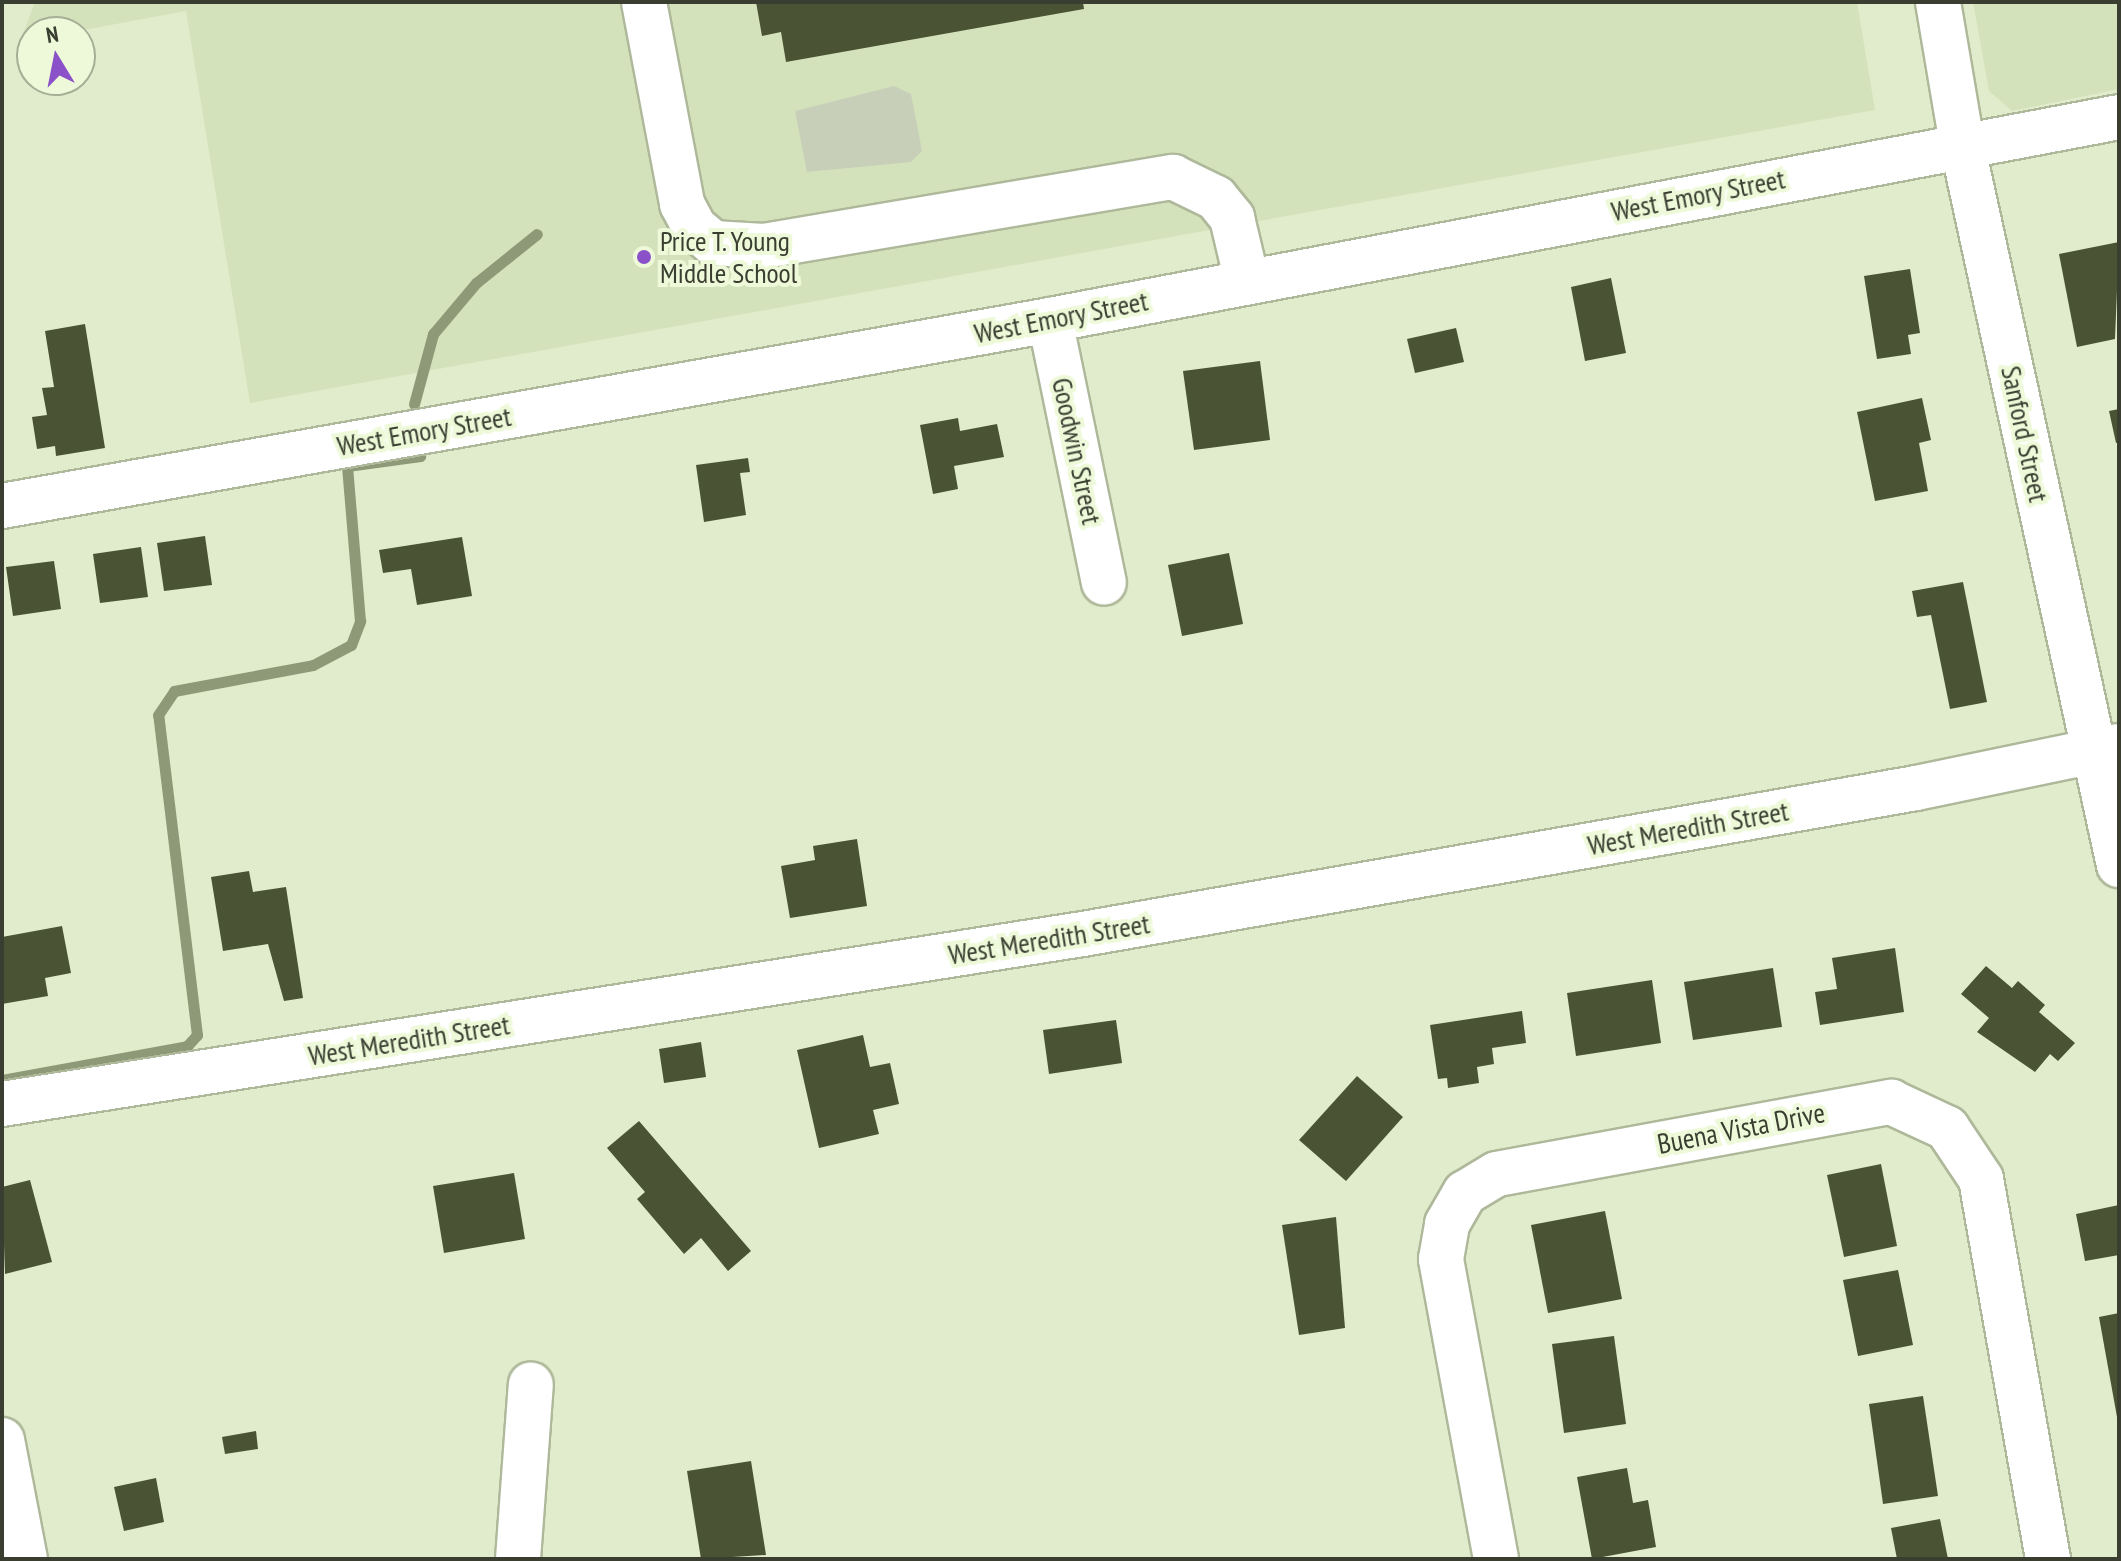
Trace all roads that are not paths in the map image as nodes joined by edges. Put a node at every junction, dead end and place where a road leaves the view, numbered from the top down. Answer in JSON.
{"nodes":[{"id":1,"x":644,"y":2,"type":"edge"},
{"id":2,"x":1938,"y":2,"type":"edge"},
{"id":3,"x":2119,"y":117,"type":"edge"},
{"id":4,"x":1962,"y":144,"type":"junction"},
{"id":5,"x":1247,"y":281,"type":"junction"},
{"id":6,"x":1050,"y":320,"type":"junction"},
{"id":7,"x":2,"y":506,"type":"edge"},
{"id":8,"x":1104,"y":583,"type":"dead end"},
{"id":9,"x":2106,"y":748,"type":"edge"},
{"id":10,"x":2119,"y":865,"type":"edge"},
{"id":11,"x":2,"y":1104,"type":"edge"},
{"id":12,"x":531,"y":1384,"type":"dead end"},
{"id":13,"x":2,"y":1440,"type":"edge"},
{"id":14,"x":25,"y":1559,"type":"edge"},
{"id":15,"x":518,"y":1559,"type":"edge"},
{"id":16,"x":1496,"y":1559,"type":"edge"},
{"id":17,"x":2048,"y":1559,"type":"edge"}],
"edges":[{"from":1,"to":5,"type":"street"},
{"from":2,"to":4,"type":"street","name":"Sanford Street"},
{"from":3,"to":4,"type":"street","name":"West Emory Street"},
{"from":4,"to":5,"type":"street","name":"West Emory Street"},
{"from":4,"to":9,"type":"street","name":"Sanford Street"},
{"from":5,"to":6,"type":"street","name":"West Emory Street"},
{"from":6,"to":7,"type":"street","name":"West Emory Street"},
{"from":6,"to":8,"type":"street","name":"Goodwin Street"},
{"from":9,"to":10,"type":"street","name":"Sanford Street"},
{"from":9,"to":11,"type":"street","name":"West Meredith Street"},
{"from":12,"to":15,"type":"street"},
{"from":13,"to":14,"type":"street"},
{"from":16,"to":17,"type":"street","name":"Buena Vista Drive"}]}
